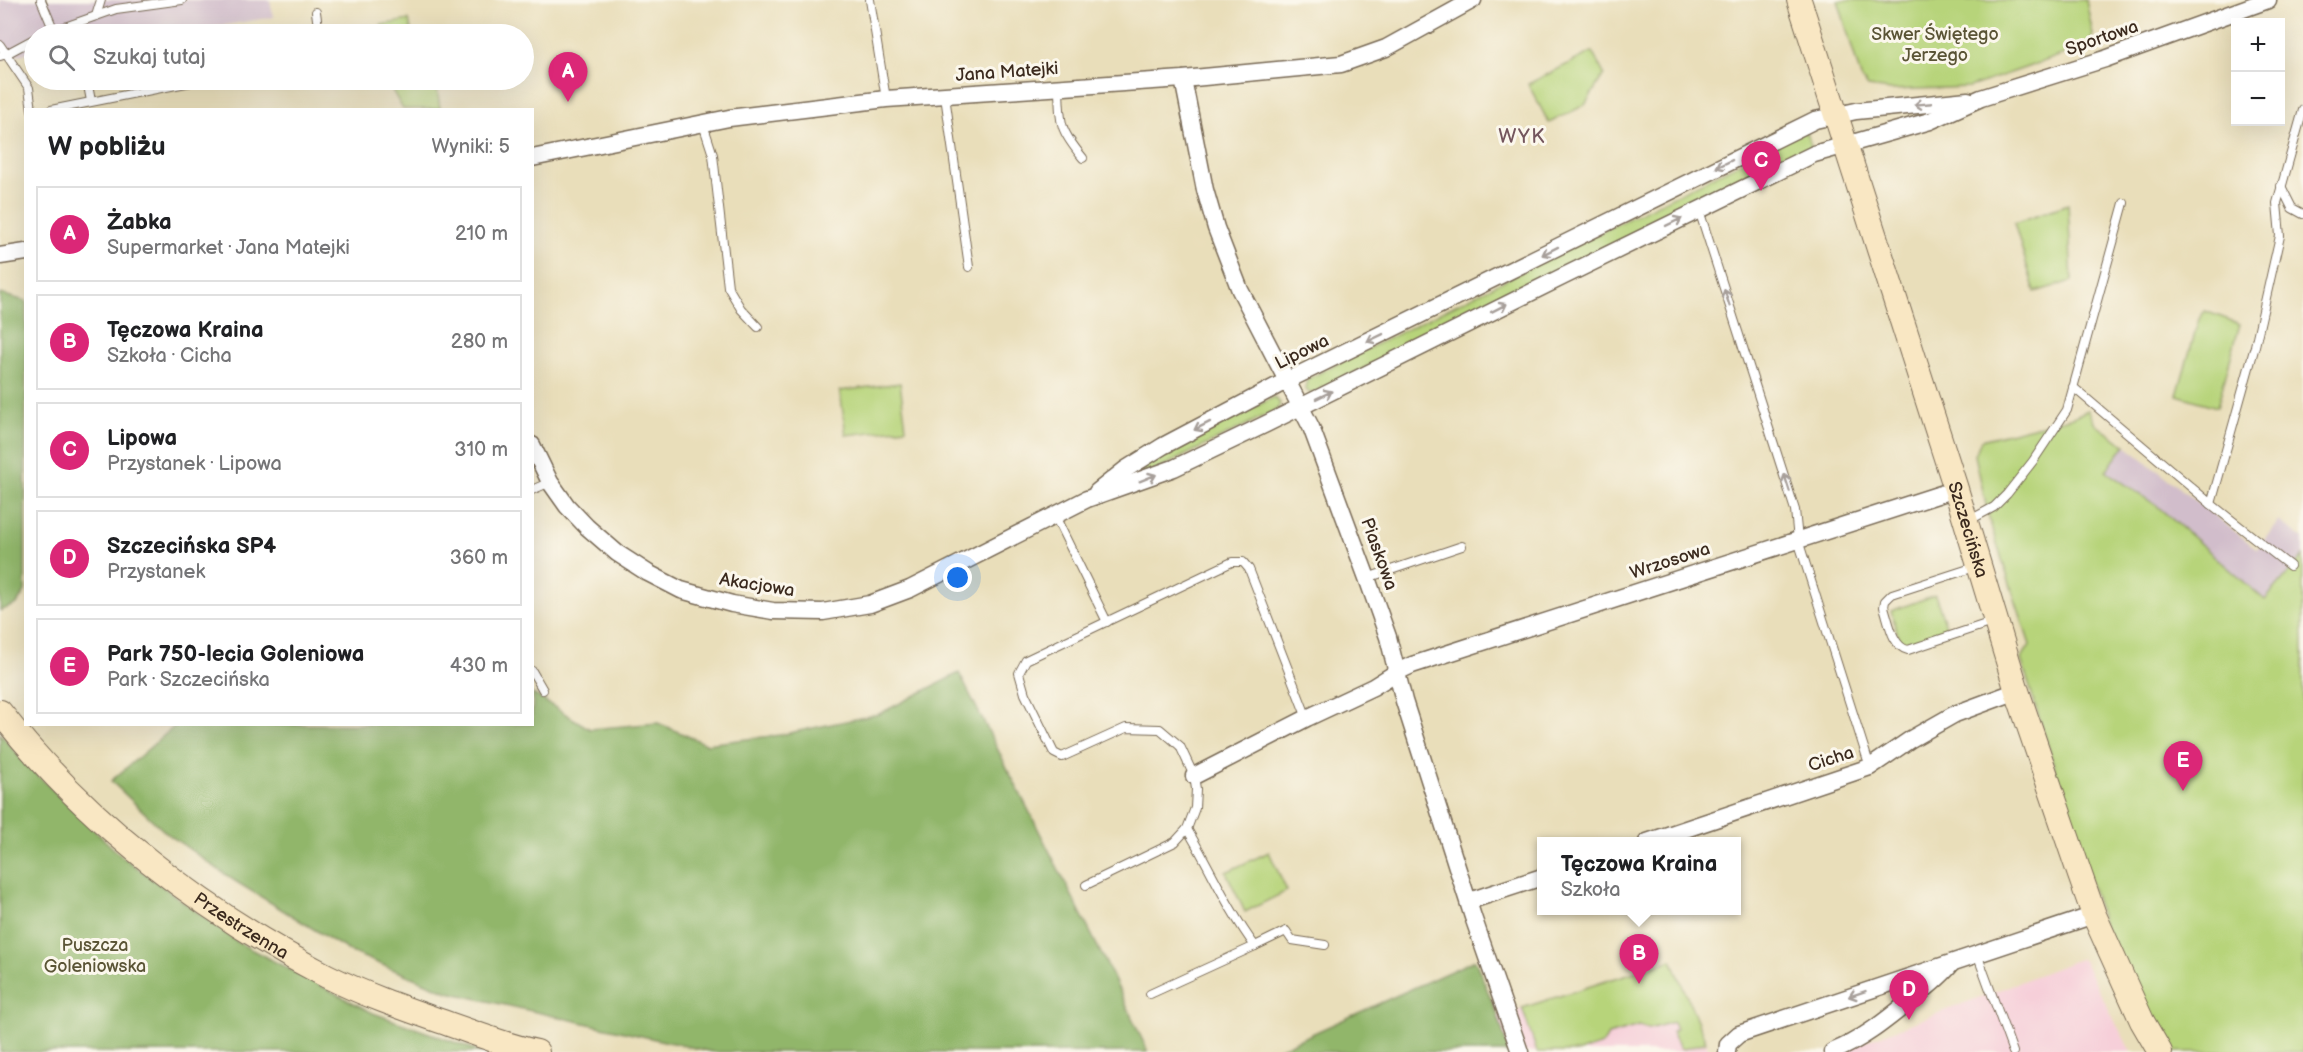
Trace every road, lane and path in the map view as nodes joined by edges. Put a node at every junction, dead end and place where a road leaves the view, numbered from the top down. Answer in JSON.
{"nodes":[{"id":1,"x":41,"y":0,"type":"edge"},
{"id":2,"x":101,"y":0,"type":"edge"},
{"id":3,"x":182,"y":0,"type":"edge"},
{"id":4,"x":870,"y":0,"type":"edge"},
{"id":5,"x":1473,"y":0,"type":"edge"},
{"id":6,"x":1799,"y":0,"type":"edge"},
{"id":7,"x":2268,"y":0,"type":"edge"},
{"id":8,"x":316,"y":12,"type":"dead end"},
{"id":9,"x":96,"y":16,"type":"junction"},
{"id":10,"x":51,"y":24,"type":"edge"},
{"id":11,"x":74,"y":24,"type":"edge"},
{"id":12,"x":318,"y":24,"type":"edge"},
{"id":13,"x":24,"y":44,"type":"edge"},
{"id":14,"x":0,"y":45,"type":"edge"},
{"id":15,"x":3,"y":55,"type":"edge"},
{"id":16,"x":1183,"y":79,"type":"junction"},
{"id":17,"x":24,"y":82,"type":"edge"},
{"id":18,"x":1059,"y":88,"type":"junction"},
{"id":19,"x":29,"y":90,"type":"edge"},
{"id":20,"x":89,"y":90,"type":"edge"},
{"id":21,"x":151,"y":90,"type":"edge"},
{"id":22,"x":945,"y":96,"type":"junction"},
{"id":23,"x":1981,"y":98,"type":"junction"},
{"id":24,"x":886,"y":99,"type":"junction"},
{"id":25,"x":91,"y":102,"type":"junction"},
{"id":26,"x":32,"y":108,"type":"edge"},
{"id":27,"x":61,"y":108,"type":"edge"},
{"id":28,"x":2303,"y":110,"type":"edge"},
{"id":29,"x":1835,"y":114,"type":"junction"},
{"id":30,"x":703,"y":124,"type":"junction"},
{"id":31,"x":1845,"y":145,"type":"junction"},
{"id":32,"x":534,"y":158,"type":"edge"},
{"id":33,"x":1083,"y":158,"type":"dead end"},
{"id":34,"x":2281,"y":186,"type":"junction"},
{"id":35,"x":2124,"y":203,"type":"dead end"},
{"id":36,"x":1699,"y":210,"type":"junction"},
{"id":37,"x":2303,"y":214,"type":"edge"},
{"id":38,"x":24,"y":252,"type":"edge"},
{"id":39,"x":0,"y":256,"type":"edge"},
{"id":40,"x":969,"y":267,"type":"dead end"},
{"id":41,"x":758,"y":327,"type":"dead end"},
{"id":42,"x":1288,"y":381,"type":"junction"},
{"id":43,"x":2073,"y":387,"type":"junction"},
{"id":44,"x":1302,"y":406,"type":"junction"},
{"id":45,"x":534,"y":449,"type":"edge"},
{"id":46,"x":550,"y":482,"type":"junction"},
{"id":47,"x":534,"y":489,"type":"edge"},
{"id":48,"x":1956,"y":489,"type":"junction"},
{"id":49,"x":1087,"y":499,"type":"junction"},
{"id":50,"x":2211,"y":504,"type":"junction"},
{"id":51,"x":1055,"y":516,"type":"junction"},
{"id":52,"x":1965,"y":523,"type":"junction"},
{"id":53,"x":1798,"y":540,"type":"junction"},
{"id":54,"x":1462,"y":546,"type":"dead end"},
{"id":55,"x":1979,"y":566,"type":"junction"},
{"id":56,"x":2290,"y":566,"type":"dead end"},
{"id":57,"x":1367,"y":578,"type":"junction"},
{"id":58,"x":1996,"y":621,"type":"junction"},
{"id":59,"x":1107,"y":622,"type":"junction"},
{"id":60,"x":1397,"y":672,"type":"junction"},
{"id":61,"x":534,"y":674,"type":"edge"},
{"id":62,"x":543,"y":690,"type":"dead end"},
{"id":63,"x":2017,"y":691,"type":"junction"},
{"id":64,"x":0,"y":712,"type":"edge"},
{"id":65,"x":1307,"y":718,"type":"junction"},
{"id":66,"x":1870,"y":767,"type":"junction"},
{"id":67,"x":1194,"y":776,"type":"junction"},
{"id":68,"x":1187,"y":829,"type":"junction"},
{"id":69,"x":1662,"y":837,"type":"edge"},
{"id":70,"x":1537,"y":879,"type":"edge"},
{"id":71,"x":1086,"y":885,"type":"dead end"},
{"id":72,"x":1468,"y":901,"type":"junction"},
{"id":73,"x":2094,"y":915,"type":"junction"},
{"id":74,"x":1325,"y":945,"type":"dead end"},
{"id":75,"x":1255,"y":946,"type":"junction"},
{"id":76,"x":1977,"y":954,"type":"junction"},
{"id":77,"x":1952,"y":962,"type":"junction"},
{"id":78,"x":1150,"y":994,"type":"dead end"},
{"id":79,"x":537,"y":1052,"type":"edge"},
{"id":80,"x":1520,"y":1052,"type":"edge"},
{"id":81,"x":1727,"y":1052,"type":"edge"},
{"id":82,"x":1832,"y":1052,"type":"edge"},
{"id":83,"x":2013,"y":1052,"type":"edge"},
{"id":84,"x":2160,"y":1052,"type":"edge"}],
"edges":[{"from":1,"to":10,"type":"lane"},
{"from":2,"to":9,"type":"lane"},
{"from":3,"to":9,"type":"lane"},
{"from":4,"to":24,"type":"lane"},
{"from":5,"to":16,"type":"street","name":"Jana Matejki"},
{"from":6,"to":29,"type":"street","name":"Szczecińska"},
{"from":7,"to":23,"type":"street","name":"Sportowa"},
{"from":8,"to":12,"type":"lane"},
{"from":9,"to":11,"type":"lane"},
{"from":13,"to":15,"type":"lane"},
{"from":14,"to":15,"type":"lane"},
{"from":15,"to":17,"type":"lane"},
{"from":16,"to":18,"type":"street","name":"Jana Matejki"},
{"from":16,"to":42,"type":"street","name":"Piaskowa"},
{"from":18,"to":22,"type":"street","name":"Jana Matejki"},
{"from":18,"to":33,"type":"lane"},
{"from":19,"to":26,"type":"lane"},
{"from":20,"to":25,"type":"lane"},
{"from":21,"to":25,"type":"lane"},
{"from":22,"to":24,"type":"street","name":"Jana Matejki"},
{"from":22,"to":40,"type":"lane"},
{"from":23,"to":29,"type":"street","name":"Sportowa","one_way":true},
{"from":23,"to":31,"type":"street","name":"Sportowa"},
{"from":24,"to":30,"type":"street","name":"Jana Matejki"},
{"from":25,"to":27,"type":"lane"},
{"from":28,"to":34,"type":"lane"},
{"from":29,"to":31,"type":"street","name":"Szczecińska"},
{"from":29,"to":42,"type":"street","name":"Lipowa","one_way":true},
{"from":30,"to":32,"type":"street","name":"Jana Matejki"},
{"from":30,"to":41,"type":"lane"},
{"from":31,"to":36,"type":"street","name":"Lipowa"},
{"from":31,"to":48,"type":"street","name":"Szczecińska"},
{"from":34,"to":37,"type":"lane"},
{"from":34,"to":50,"type":"lane"},
{"from":35,"to":43,"type":"lane"},
{"from":44,"to":36,"type":"street","name":"Lipowa","one_way":true},
{"from":53,"to":36,"type":"lane","one_way":true},
{"from":38,"to":39,"type":"street"},
{"from":42,"to":44,"type":"street","name":"Piaskowa"},
{"from":42,"to":49,"type":"street","name":"Lipowa","one_way":true},
{"from":43,"to":50,"type":"lane"},
{"from":43,"to":52,"type":"lane"},
{"from":49,"to":44,"type":"street","name":"Lipowa","one_way":true},
{"from":44,"to":57,"type":"street","name":"Piaskowa"},
{"from":45,"to":46,"type":"street","name":"Akacjowa"},
{"from":46,"to":47,"type":"lane"},
{"from":46,"to":51,"type":"street","name":"Akacjowa"},
{"from":48,"to":52,"type":"street","name":"Szczecińska"},
{"from":48,"to":53,"type":"street","name":"Wrzosowa"},
{"from":49,"to":51,"type":"street","name":"Lipowa"},
{"from":50,"to":56,"type":"lane"},
{"from":51,"to":59,"type":"lane"},
{"from":52,"to":55,"type":"street","name":"Szczecińska"},
{"from":53,"to":60,"type":"street","name":"Wrzosowa"},
{"from":53,"to":66,"type":"lane"},
{"from":54,"to":57,"type":"lane"},
{"from":55,"to":58,"type":"street","name":"Szczecińska"},
{"from":55,"to":58,"type":"lane"},
{"from":57,"to":60,"type":"street","name":"Piaskowa"},
{"from":58,"to":63,"type":"street","name":"Szczecińska"},
{"from":59,"to":65,"type":"lane"},
{"from":59,"to":67,"type":"lane"},
{"from":60,"to":65,"type":"street","name":"Wrzosowa"},
{"from":60,"to":72,"type":"street","name":"Piaskowa"},
{"from":61,"to":62,"type":"lane"},
{"from":63,"to":66,"type":"street","name":"Cicha"},
{"from":63,"to":73,"type":"street","name":"Szczecińska"},
{"from":64,"to":79,"type":"street","name":"Przestrzenna"},
{"from":65,"to":67,"type":"street","name":"Wrzosowa"},
{"from":66,"to":69,"type":"street","name":"Cicha"},
{"from":67,"to":68,"type":"lane"},
{"from":68,"to":71,"type":"lane"},
{"from":68,"to":75,"type":"lane"},
{"from":70,"to":72,"type":"street"},
{"from":72,"to":80,"type":"street","name":"Piaskowa"},
{"from":73,"to":76,"type":"street"},
{"from":73,"to":84,"type":"street","name":"Szczecińska"},
{"from":74,"to":75,"type":"lane"},
{"from":75,"to":78,"type":"lane"},
{"from":76,"to":77,"type":"street"},
{"from":76,"to":83,"type":"lane"},
{"from":77,"to":81,"type":"street","one_way":true},
{"from":77,"to":82,"type":"street"}]}
